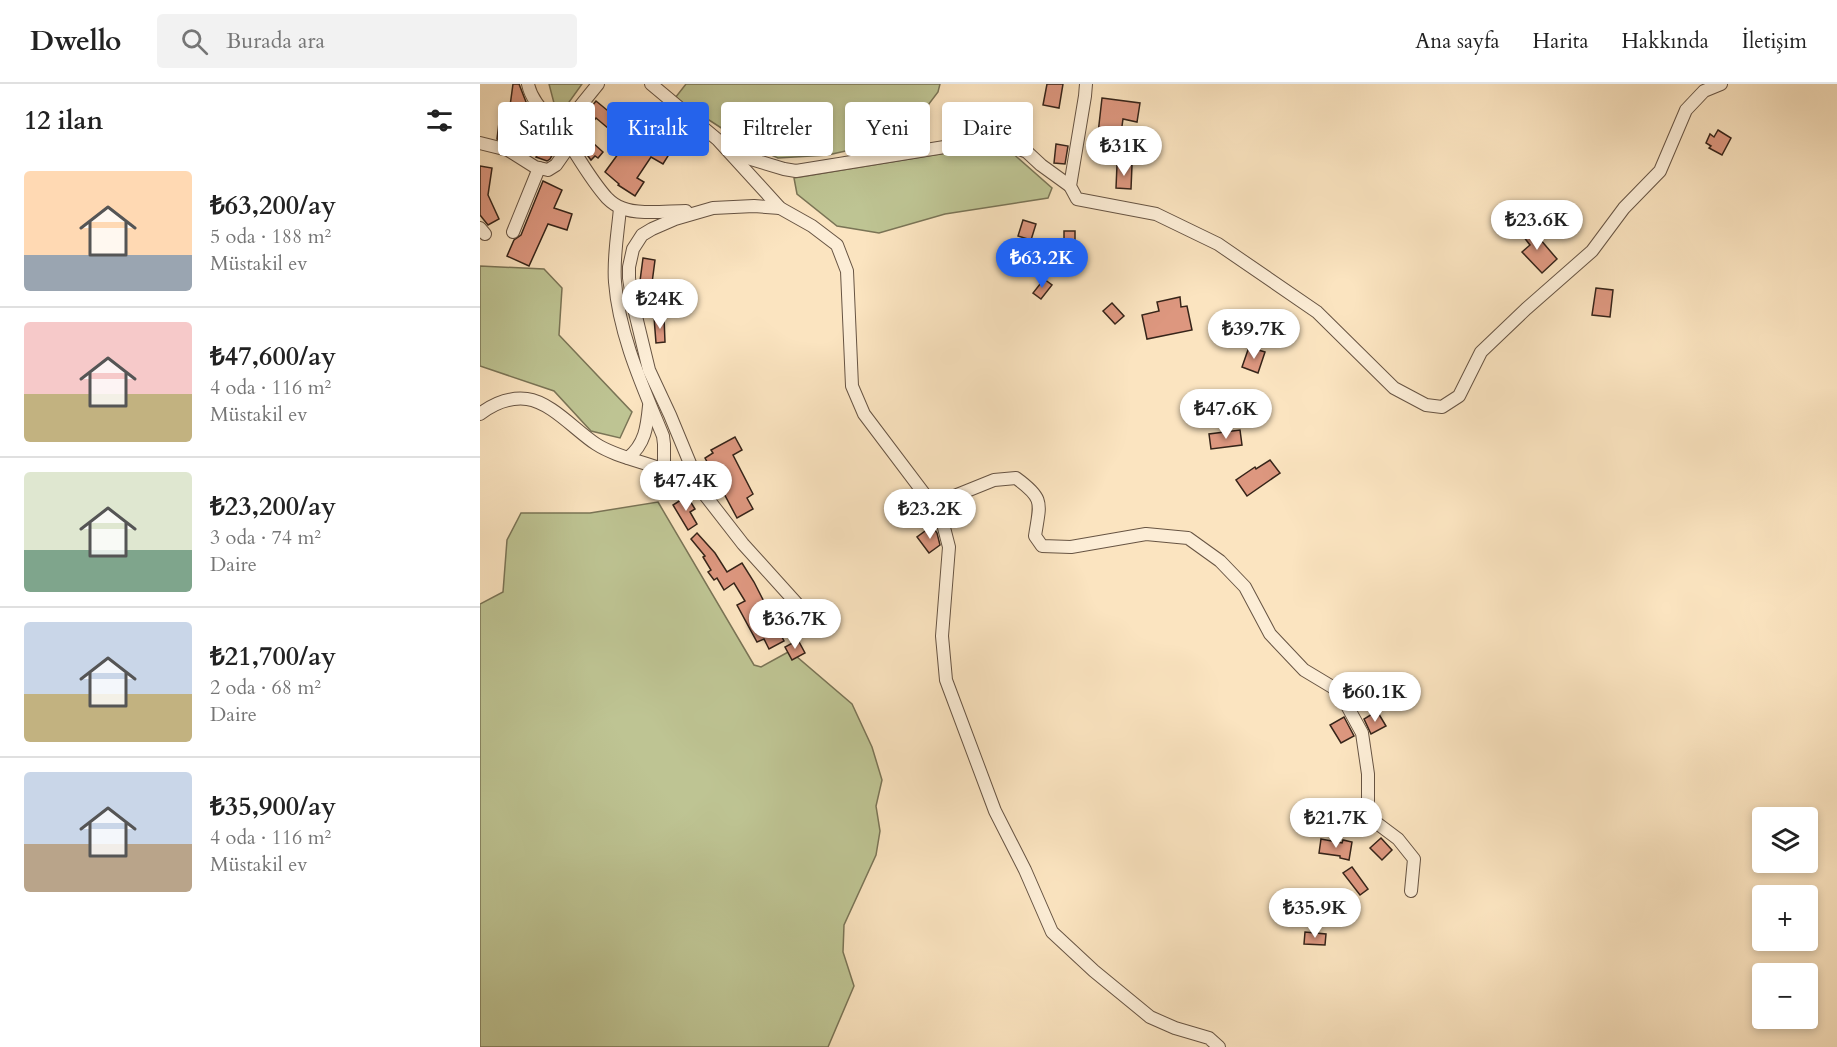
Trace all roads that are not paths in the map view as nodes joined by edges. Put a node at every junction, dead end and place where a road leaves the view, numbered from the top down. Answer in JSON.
{"nodes":[{"id":1,"x":528,"y":84,"type":"edge"},
{"id":2,"x":598,"y":84,"type":"edge"},
{"id":3,"x":651,"y":84,"type":"edge"},
{"id":4,"x":1086,"y":84,"type":"edge"},
{"id":5,"x":1721,"y":84,"type":"edge"},
{"id":6,"x":536,"y":102,"type":"edge"},
{"id":7,"x":583,"y":102,"type":"edge"},
{"id":8,"x":480,"y":143,"type":"edge"},
{"id":9,"x":721,"y":145,"type":"edge"},
{"id":10,"x":562,"y":156,"type":"edge"},
{"id":11,"x":578,"y":156,"type":"edge"},
{"id":12,"x":732,"y":156,"type":"edge"},
{"id":13,"x":739,"y":156,"type":"edge"},
{"id":14,"x":539,"y":168,"type":"junction"},
{"id":15,"x":1070,"y":186,"type":"junction"},
{"id":16,"x":620,"y":207,"type":"junction"},
{"id":17,"x":780,"y":208,"type":"junction"},
{"id":18,"x":696,"y":212,"type":"junction"},
{"id":19,"x":513,"y":232,"type":"dead end"},
{"id":20,"x":650,"y":406,"type":"junction"},
{"id":21,"x":480,"y":414,"type":"edge"},
{"id":22,"x":628,"y":458,"type":"junction"},
{"id":23,"x":663,"y":470,"type":"junction"},
{"id":24,"x":701,"y":490,"type":"junction"},
{"id":25,"x":932,"y":505,"type":"junction"},
{"id":26,"x":813,"y":627,"type":"dead end"},
{"id":27,"x":1411,"y":891,"type":"dead end"},
{"id":28,"x":1219,"y":1047,"type":"edge"}],
"edges":[{"from":1,"to":6,"type":"street"},
{"from":2,"to":7,"type":"street"},
{"from":3,"to":9,"type":"street"},
{"from":4,"to":15,"type":"street"},
{"from":5,"to":15,"type":"street"},
{"from":8,"to":14,"type":"street"},
{"from":10,"to":14,"type":"street"},
{"from":11,"to":16,"type":"street"},
{"from":12,"to":17,"type":"street"},
{"from":13,"to":15,"type":"street"},
{"from":14,"to":19,"type":"street"},
{"from":16,"to":18,"type":"street"},
{"from":16,"to":20,"type":"street"},
{"from":17,"to":18,"type":"street"},
{"from":17,"to":25,"type":"street"},
{"from":18,"to":24,"type":"street"},
{"from":20,"to":22,"type":"street"},
{"from":20,"to":23,"type":"street"},
{"from":21,"to":22,"type":"street"},
{"from":22,"to":23,"type":"street"},
{"from":23,"to":24,"type":"street"},
{"from":24,"to":26,"type":"street"},
{"from":25,"to":27,"type":"street"},
{"from":25,"to":28,"type":"street"}]}
